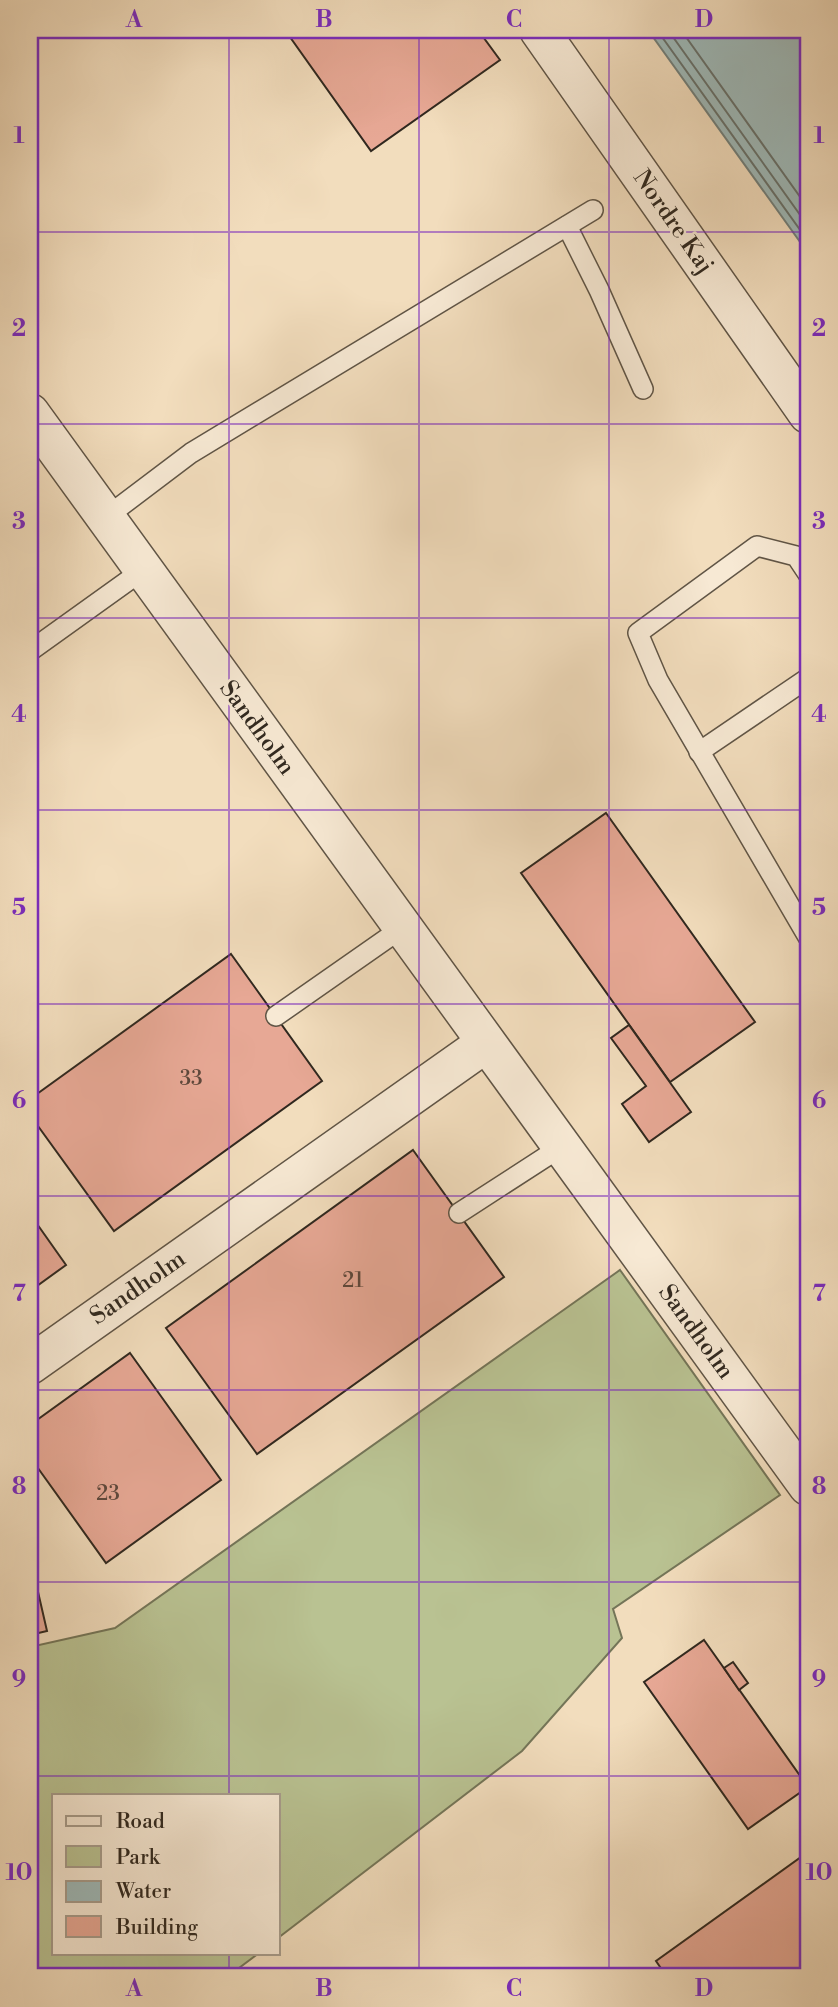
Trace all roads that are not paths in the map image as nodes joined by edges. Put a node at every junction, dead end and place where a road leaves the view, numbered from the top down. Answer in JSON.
{"nodes":[{"id":1,"x":539,"y":30,"type":"edge"},
{"id":2,"x":593,"y":210,"type":"dead end"},
{"id":3,"x":567,"y":226,"type":"junction"},
{"id":4,"x":643,"y":389,"type":"dead end"},
{"id":5,"x":30,"y":413,"type":"edge"},
{"id":6,"x":808,"y":414,"type":"edge"},
{"id":7,"x":105,"y":518,"type":"junction"},
{"id":8,"x":143,"y":570,"type":"junction"},
{"id":9,"x":808,"y":574,"type":"edge"},
{"id":10,"x":30,"y":651,"type":"edge"},
{"id":11,"x":808,"y":678,"type":"edge"},
{"id":12,"x":699,"y":752,"type":"junction"},
{"id":13,"x":402,"y":928,"type":"junction"},
{"id":14,"x":808,"y":937,"type":"edge"},
{"id":15,"x":276,"y":1016,"type":"dead end"},
{"id":16,"x":486,"y":1043,"type":"junction"},
{"id":17,"x":561,"y":1147,"type":"junction"},
{"id":18,"x":459,"y":1213,"type":"dead end"},
{"id":19,"x":30,"y":1364,"type":"edge"},
{"id":20,"x":808,"y":1486,"type":"edge"}],
"edges":[{"from":1,"to":6,"type":"street","name":"Nordre Kaj"},
{"from":2,"to":3,"type":"lane"},
{"from":3,"to":4,"type":"lane"},
{"from":3,"to":7,"type":"lane"},
{"from":5,"to":7,"type":"street","name":"Sandholm"},
{"from":7,"to":8,"type":"street","name":"Sandholm"},
{"from":8,"to":10,"type":"lane"},
{"from":8,"to":13,"type":"street","name":"Sandholm"},
{"from":9,"to":12,"type":"lane"},
{"from":11,"to":12,"type":"lane"},
{"from":12,"to":14,"type":"lane"},
{"from":13,"to":15,"type":"lane"},
{"from":13,"to":16,"type":"street","name":"Sandholm"},
{"from":16,"to":17,"type":"street","name":"Sandholm"},
{"from":16,"to":19,"type":"street","name":"Sandholm"},
{"from":17,"to":18,"type":"lane"},
{"from":17,"to":20,"type":"street","name":"Sandholm"}]}
